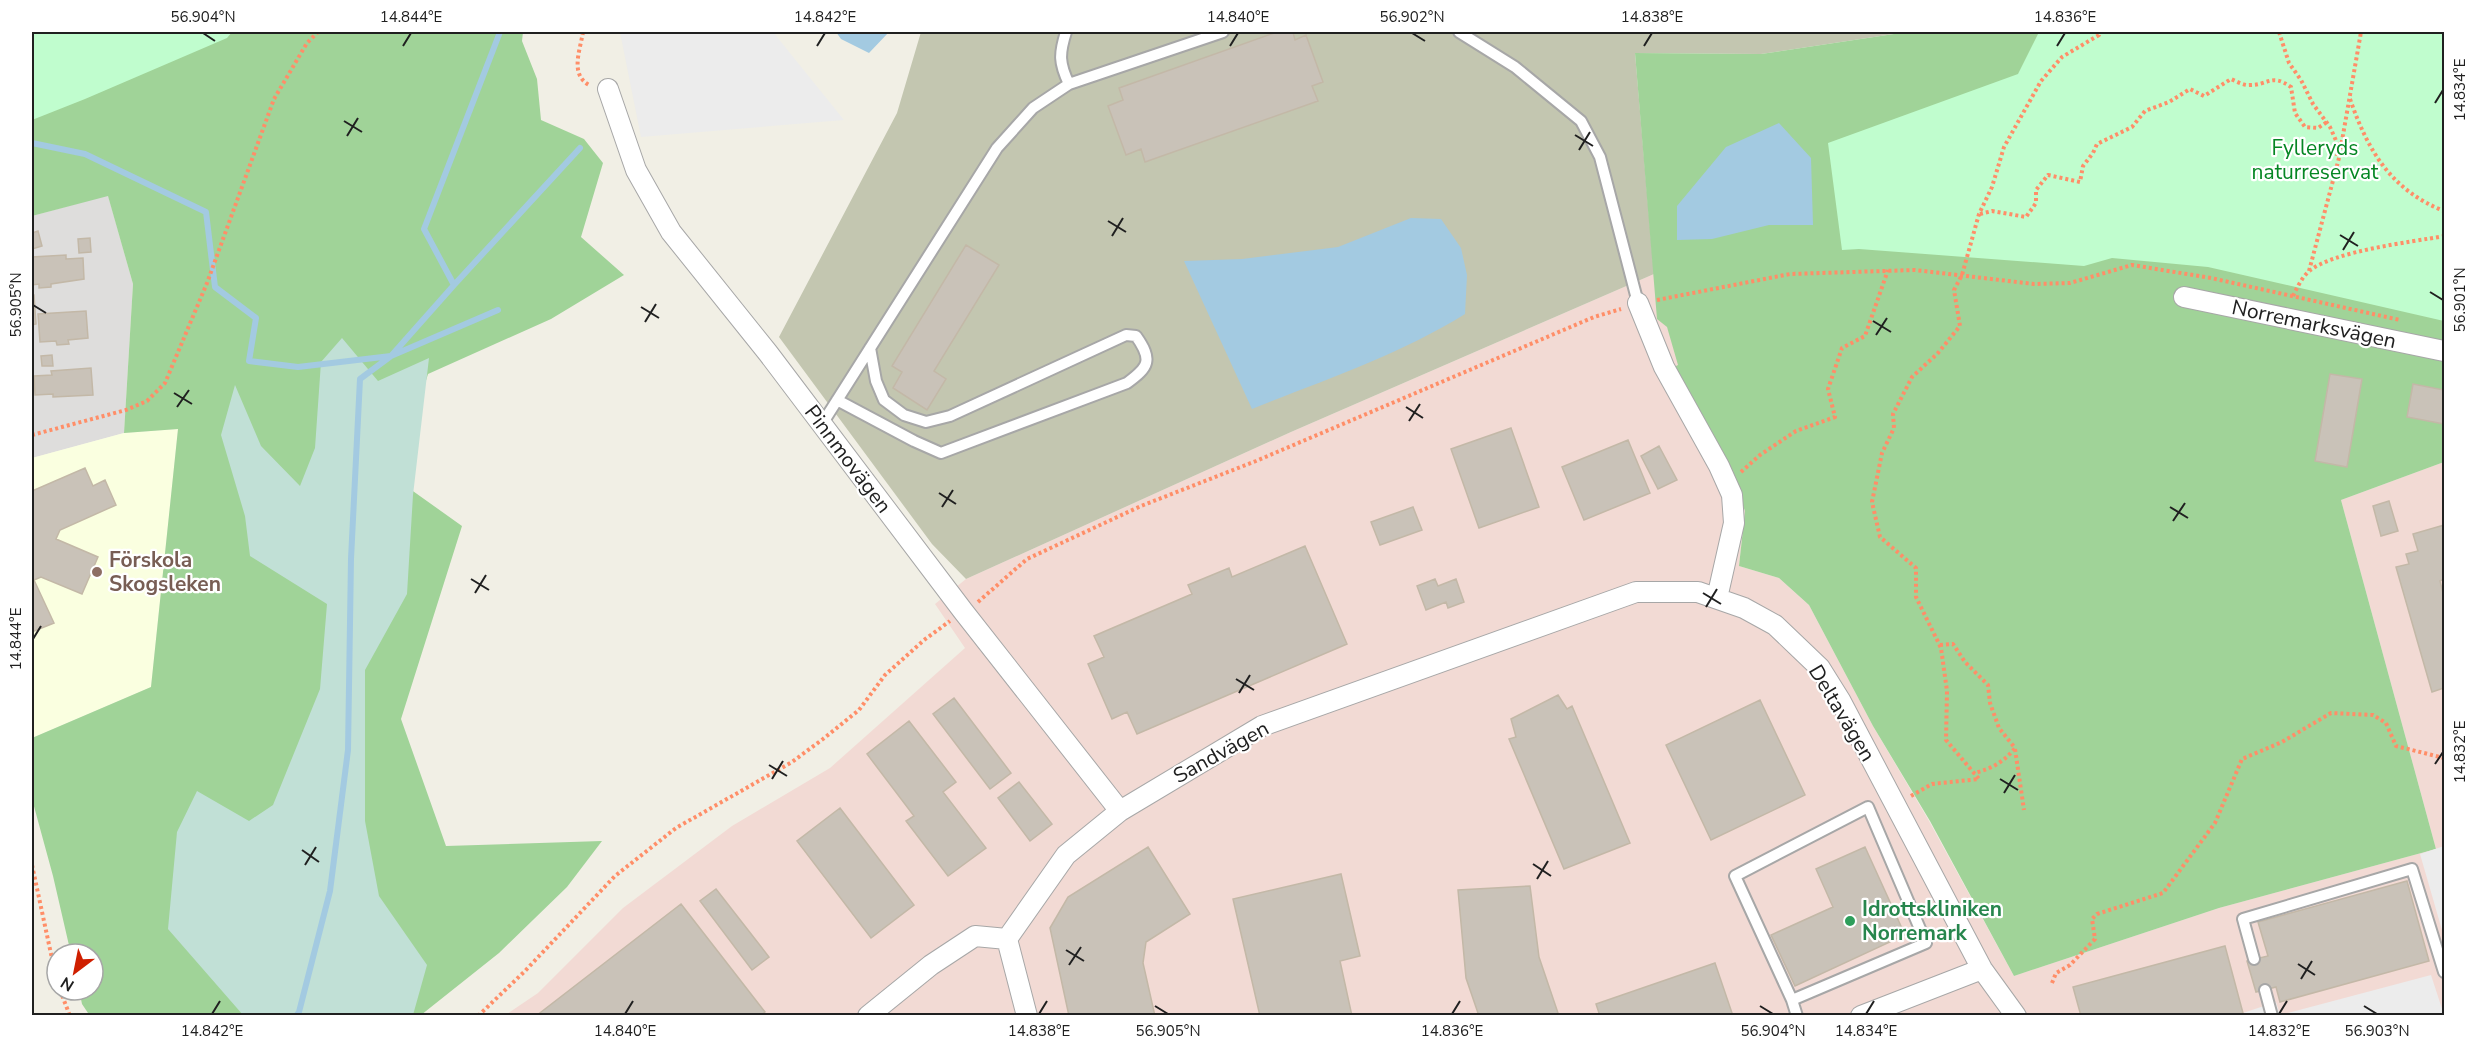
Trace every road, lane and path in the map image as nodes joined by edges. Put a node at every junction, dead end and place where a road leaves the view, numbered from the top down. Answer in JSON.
{"nodes":[{"id":1,"x":318,"y":32,"type":"edge"},
{"id":2,"x":583,"y":32,"type":"edge"},
{"id":3,"x":1066,"y":32,"type":"edge"},
{"id":4,"x":1223,"y":32,"type":"edge"},
{"id":5,"x":1459,"y":32,"type":"edge"},
{"id":6,"x":2099,"y":32,"type":"edge"},
{"id":7,"x":2279,"y":32,"type":"edge"},
{"id":8,"x":2361,"y":32,"type":"edge"},
{"id":9,"x":1069,"y":84,"type":"junction"},
{"id":10,"x":608,"y":89,"type":"joint"},
{"id":11,"x":2349,"y":97,"type":"junction"},
{"id":12,"x":2326,"y":122,"type":"junction"},
{"id":13,"x":2336,"y":171,"type":"junction"},
{"id":14,"x":2445,"y":211,"type":"edge"},
{"id":15,"x":1979,"y":214,"type":"junction"},
{"id":16,"x":2445,"y":236,"type":"edge"},
{"id":17,"x":1888,"y":270,"type":"junction"},
{"id":18,"x":2309,"y":271,"type":"junction"},
{"id":19,"x":1962,"y":275,"type":"junction"},
{"id":20,"x":2293,"y":296,"type":"junction"},
{"id":21,"x":2184,"y":297,"type":"dead end"},
{"id":22,"x":1638,"y":303,"type":"junction"},
{"id":23,"x":2407,"y":322,"type":"dead end"},
{"id":24,"x":870,"y":348,"type":"junction"},
{"id":25,"x":2445,"y":351,"type":"edge"},
{"id":26,"x":837,"y":400,"type":"junction"},
{"id":27,"x":822,"y":424,"type":"junction"},
{"id":28,"x":32,"y":435,"type":"edge"},
{"id":29,"x":1727,"y":484,"type":"junction"},
{"id":30,"x":1717,"y":598,"type":"junction"},
{"id":31,"x":963,"y":611,"type":"junction"},
{"id":32,"x":1940,"y":645,"type":"junction"},
{"id":33,"x":2015,"y":748,"type":"junction"},
{"id":34,"x":2445,"y":758,"type":"edge"},
{"id":35,"x":1974,"y":773,"type":"junction"},
{"id":36,"x":1895,"y":805,"type":"junction"},
{"id":37,"x":2024,"y":810,"type":"dead end"},
{"id":38,"x":1120,"y":811,"type":"junction"},
{"id":39,"x":32,"y":865,"type":"edge"},
{"id":40,"x":1007,"y":939,"type":"junction"},
{"id":41,"x":48,"y":942,"type":"edge"},
{"id":42,"x":2254,"y":959,"type":"dead end"},
{"id":43,"x":1982,"y":969,"type":"junction"},
{"id":44,"x":2445,"y":972,"type":"edge"},
{"id":45,"x":2052,"y":983,"type":"dead end"},
{"id":46,"x":2265,"y":990,"type":"dead end"},
{"id":47,"x":1792,"y":1000,"type":"junction"},
{"id":48,"x":478,"y":1016,"type":"edge"},
{"id":49,"x":868,"y":1016,"type":"edge"},
{"id":50,"x":1027,"y":1016,"type":"edge"},
{"id":51,"x":1797,"y":1016,"type":"edge"},
{"id":52,"x":1861,"y":1016,"type":"edge"},
{"id":53,"x":2016,"y":1016,"type":"edge"},
{"id":54,"x":2272,"y":1016,"type":"edge"}],
"edges":[{"from":1,"to":28,"type":"path"},
{"from":2,"to":10,"type":"path"},
{"from":3,"to":9,"type":"lane"},
{"from":4,"to":9,"type":"lane"},
{"from":5,"to":22,"type":"lane"},
{"from":6,"to":15,"type":"path"},
{"from":7,"to":12,"type":"path"},
{"from":8,"to":11,"type":"path"},
{"from":9,"to":24,"type":"lane"},
{"from":10,"to":27,"type":"street","name":"Pinnmovägen"},
{"from":11,"to":13,"type":"path"},
{"from":11,"to":14,"type":"path"},
{"from":12,"to":13,"type":"path"},
{"from":12,"to":15,"type":"path"},
{"from":13,"to":18,"type":"path"},
{"from":15,"to":19,"type":"path"},
{"from":16,"to":18,"type":"path"},
{"from":17,"to":19,"type":"path"},
{"from":17,"to":22,"type":"path"},
{"from":17,"to":29,"type":"path"},
{"from":18,"to":20,"type":"path"},
{"from":19,"to":20,"type":"path"},
{"from":19,"to":32,"type":"path"},
{"from":20,"to":23,"type":"path"},
{"from":21,"to":25,"type":"street","name":"Norremarksvägen"},
{"from":22,"to":29,"type":"street"},
{"from":22,"to":31,"type":"path"},
{"from":24,"to":26,"type":"lane"},
{"from":24,"to":26,"type":"lane"},
{"from":26,"to":27,"type":"lane"},
{"from":27,"to":31,"type":"street","name":"Pinnmovägen"},
{"from":29,"to":30,"type":"street"},
{"from":30,"to":36,"type":"street","name":"Deltavägen"},
{"from":30,"to":38,"type":"street","name":"Sandvägen"},
{"from":31,"to":38,"type":"street","name":"Pinnmovägen"},
{"from":31,"to":48,"type":"path"},
{"from":32,"to":33,"type":"path"},
{"from":32,"to":35,"type":"path"},
{"from":33,"to":35,"type":"path"},
{"from":33,"to":37,"type":"path"},
{"from":34,"to":45,"type":"path"},
{"from":35,"to":36,"type":"path"},
{"from":36,"to":43,"type":"street","name":"Deltavägen"},
{"from":38,"to":40,"type":"street","name":"Sandvägen"},
{"from":39,"to":41,"type":"path"},
{"from":40,"to":49,"type":"street"},
{"from":40,"to":50,"type":"street"},
{"from":42,"to":44,"type":"lane"},
{"from":43,"to":52,"type":"street"},
{"from":43,"to":53,"type":"street","name":"Deltavägen"},
{"from":46,"to":54,"type":"lane"},
{"from":47,"to":47,"type":"lane"},
{"from":47,"to":51,"type":"lane"}]}
